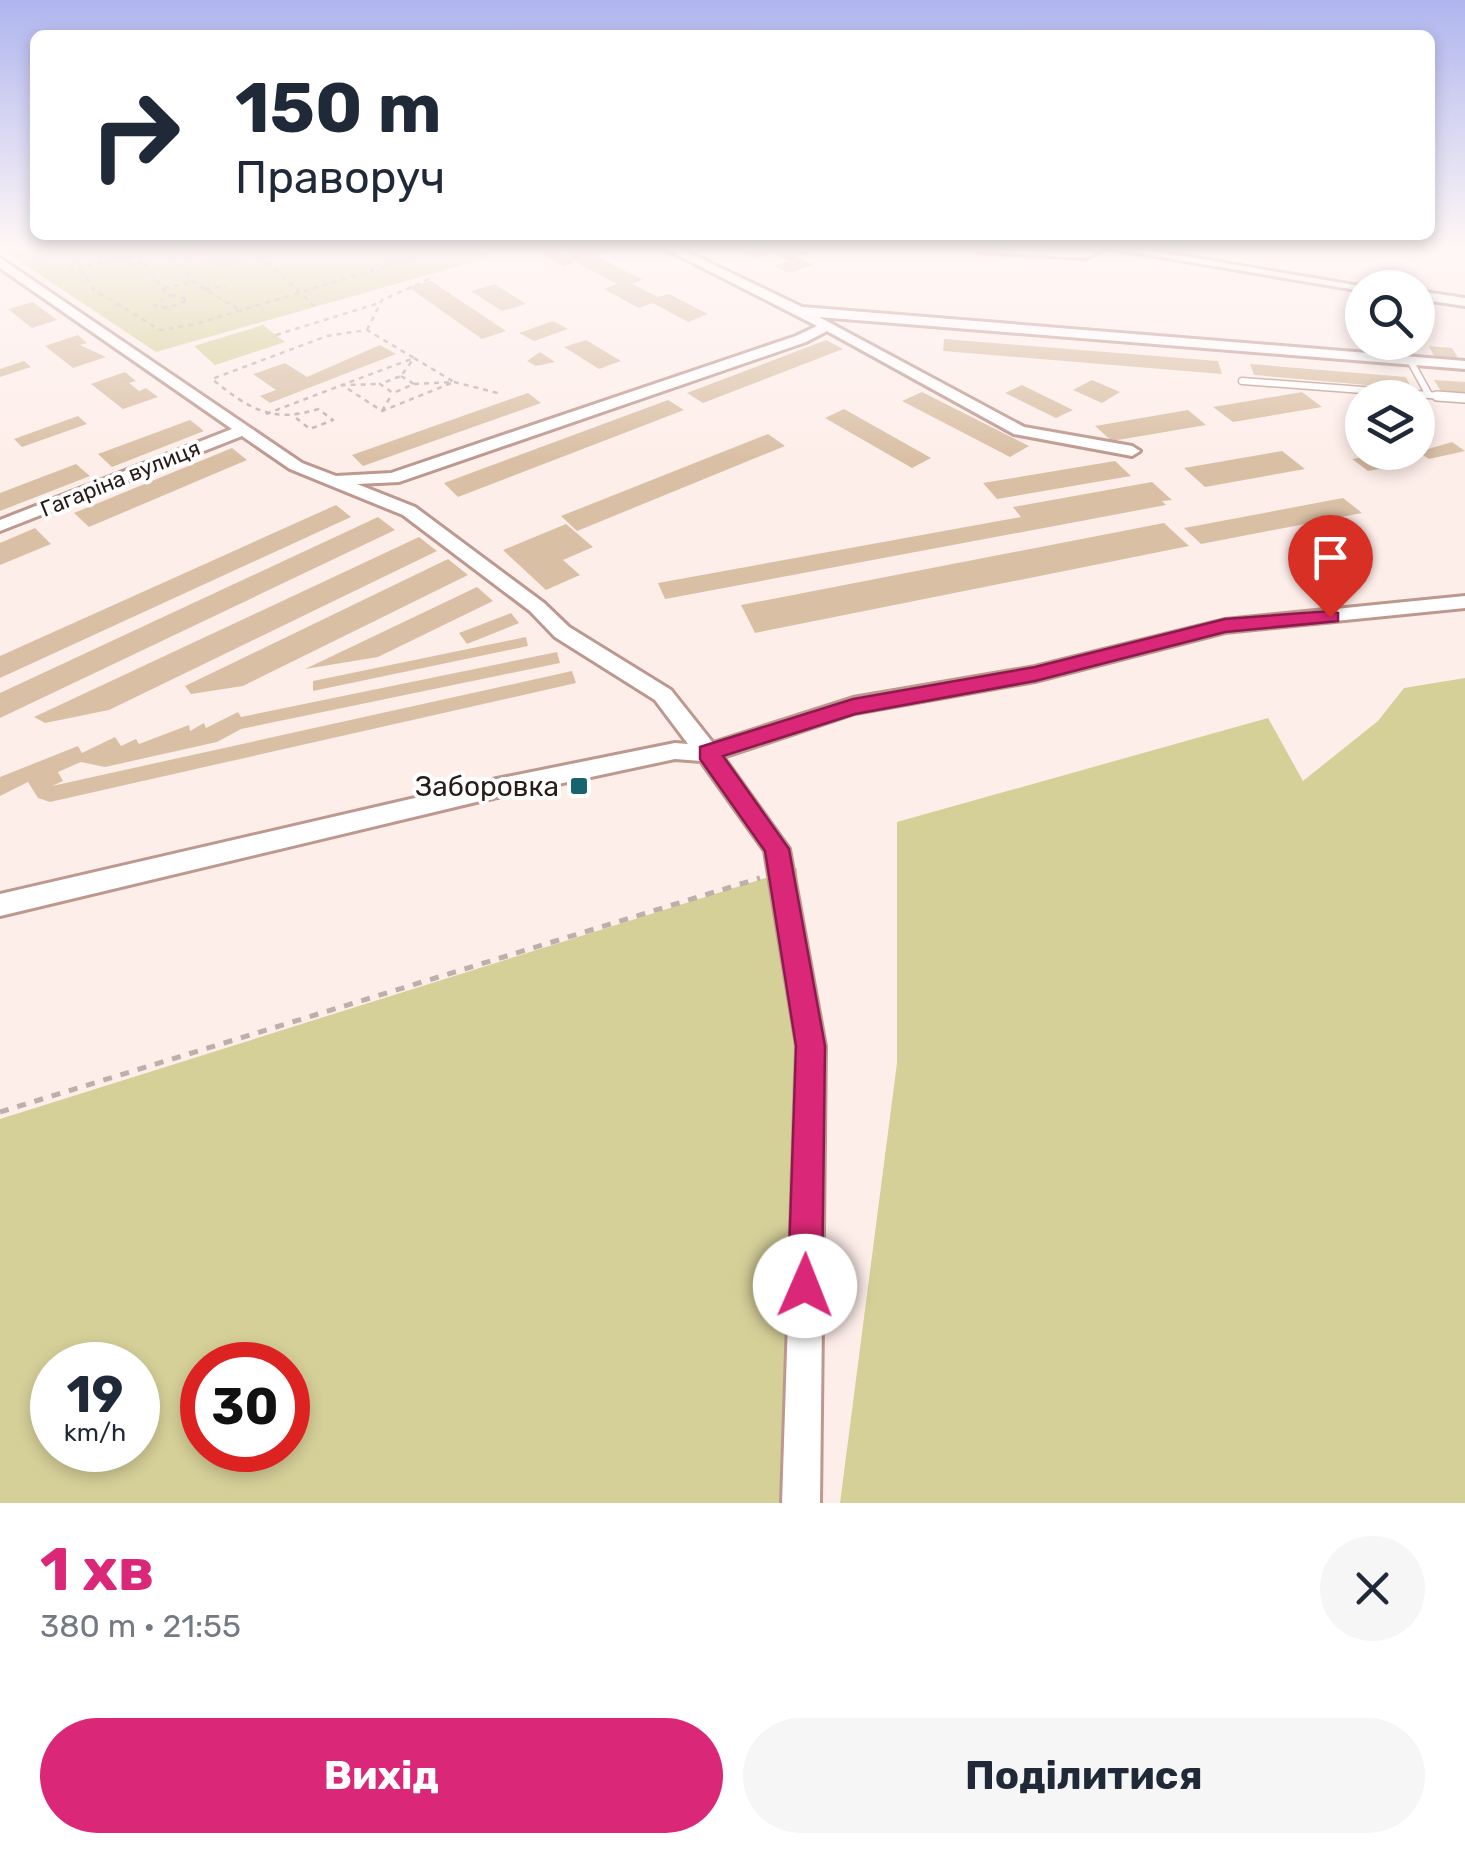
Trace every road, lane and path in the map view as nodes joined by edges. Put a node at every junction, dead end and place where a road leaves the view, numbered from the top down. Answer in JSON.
{"nodes":[{"id":1,"x":80,"y":318,"type":"edge"},
{"id":2,"x":141,"y":318,"type":"edge"},
{"id":3,"x":204,"y":318,"type":"edge"},
{"id":4,"x":330,"y":318,"type":"edge"},
{"id":5,"x":370,"y":318,"type":"edge"},
{"id":6,"x":812,"y":318,"type":"edge"},
{"id":7,"x":885,"y":318,"type":"edge"},
{"id":8,"x":827,"y":326,"type":"junction"},
{"id":9,"x":368,"y":330,"type":"junction"},
{"id":10,"x":276,"y":335,"type":"dead end"},
{"id":11,"x":414,"y":358,"type":"junction"},
{"id":12,"x":1411,"y":362,"type":"junction"},
{"id":13,"x":1465,"y":364,"type":"edge"},
{"id":14,"x":401,"y":376,"type":"junction"},
{"id":15,"x":1242,"y":380,"type":"dead end"},
{"id":16,"x":1421,"y":380,"type":"edge"},
{"id":17,"x":454,"y":382,"type":"junction"},
{"id":18,"x":380,"y":384,"type":"junction"},
{"id":19,"x":414,"y":384,"type":"junction"},
{"id":20,"x":342,"y":386,"type":"junction"},
{"id":21,"x":1345,"y":388,"type":"edge"},
{"id":22,"x":393,"y":392,"type":"junction"},
{"id":23,"x":498,"y":393,"type":"dead end"},
{"id":24,"x":1435,"y":396,"type":"edge"},
{"id":25,"x":1465,"y":398,"type":"edge"},
{"id":26,"x":382,"y":411,"type":"junction"},
{"id":27,"x":260,"y":416,"type":"junction"},
{"id":28,"x":296,"y":418,"type":"junction"},
{"id":29,"x":240,"y":431,"type":"junction"},
{"id":30,"x":1132,"y":451,"type":"dead end"},
{"id":31,"x":335,"y":480,"type":"junction"},
{"id":32,"x":0,"y":526,"type":"edge"},
{"id":33,"x":1465,"y":602,"type":"edge"},
{"id":34,"x":708,"y":753,"type":"junction"},
{"id":35,"x":781,"y":872,"type":"junction"},
{"id":36,"x":0,"y":905,"type":"edge"},
{"id":37,"x":0,"y":1112,"type":"edge"},
{"id":38,"x":800,"y":1503,"type":"edge"}],
"edges":[{"from":1,"to":29,"type":"street"},
{"from":2,"to":3,"type":"path"},
{"from":4,"to":10,"type":"path"},
{"from":5,"to":9,"type":"path"},
{"from":6,"to":8,"type":"street"},
{"from":7,"to":12,"type":"street"},
{"from":8,"to":30,"type":"street"},
{"from":8,"to":31,"type":"street"},
{"from":9,"to":11,"type":"path"},
{"from":9,"to":27,"type":"path"},
{"from":11,"to":14,"type":"path"},
{"from":11,"to":17,"type":"path"},
{"from":11,"to":20,"type":"path"},
{"from":12,"to":13,"type":"street"},
{"from":12,"to":16,"type":"lane"},
{"from":14,"to":18,"type":"path"},
{"from":14,"to":19,"type":"path"},
{"from":15,"to":21,"type":"lane"},
{"from":17,"to":19,"type":"path"},
{"from":17,"to":23,"type":"path"},
{"from":17,"to":26,"type":"path"},
{"from":18,"to":20,"type":"path"},
{"from":18,"to":22,"type":"path"},
{"from":19,"to":22,"type":"path"},
{"from":20,"to":26,"type":"path"},
{"from":20,"to":27,"type":"path"},
{"from":22,"to":26,"type":"path"},
{"from":24,"to":25,"type":"lane"},
{"from":27,"to":28,"type":"path"},
{"from":28,"to":28,"type":"path"},
{"from":29,"to":31,"type":"street"},
{"from":29,"to":32,"type":"street","name":"Гагаріна вулиця"},
{"from":31,"to":34,"type":"street"},
{"from":33,"to":34,"type":"street"},
{"from":34,"to":35,"type":"street"},
{"from":34,"to":36,"type":"street"},
{"from":35,"to":37,"type":"path"},
{"from":35,"to":38,"type":"street"}]}
